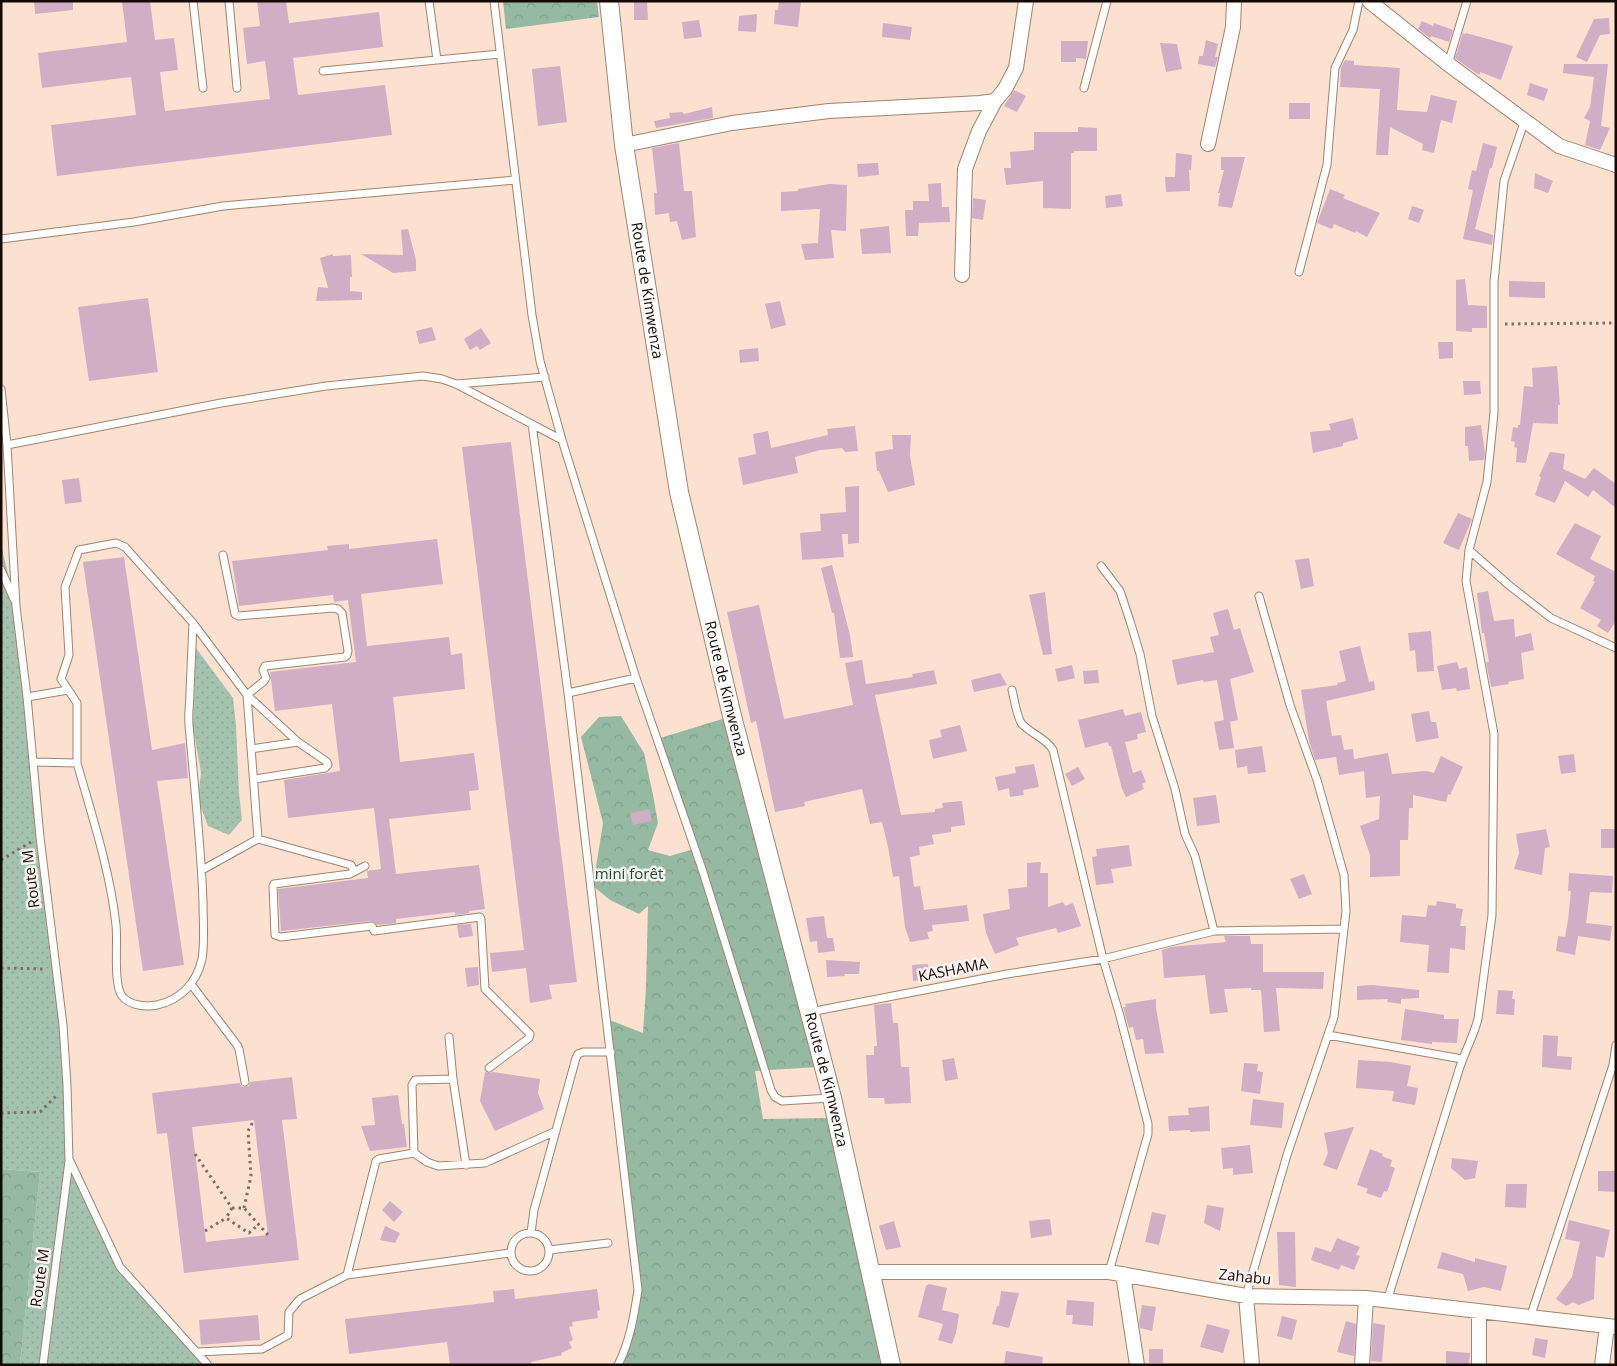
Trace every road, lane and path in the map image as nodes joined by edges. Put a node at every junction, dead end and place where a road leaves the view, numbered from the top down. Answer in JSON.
{"nodes":[{"id":1,"x":193,"y":1,"type":"edge"},
{"id":2,"x":229,"y":1,"type":"edge"},
{"id":3,"x":430,"y":1,"type":"edge"},
{"id":4,"x":494,"y":1,"type":"edge"},
{"id":5,"x":609,"y":1,"type":"edge"},
{"id":6,"x":1026,"y":1,"type":"edge"},
{"id":7,"x":1107,"y":1,"type":"edge"},
{"id":8,"x":1234,"y":1,"type":"edge"},
{"id":9,"x":1359,"y":1,"type":"edge"},
{"id":10,"x":1370,"y":1,"type":"edge"},
{"id":11,"x":1467,"y":1,"type":"edge"},
{"id":12,"x":500,"y":54,"type":"junction"},
{"id":13,"x":438,"y":60,"type":"junction"},
{"id":14,"x":1448,"y":64,"type":"junction"},
{"id":15,"x":322,"y":71,"type":"dead end"},
{"id":16,"x":203,"y":88,"type":"dead end"},
{"id":17,"x":237,"y":88,"type":"dead end"},
{"id":18,"x":1084,"y":88,"type":"dead end"},
{"id":19,"x":995,"y":101,"type":"junction"},
{"id":20,"x":1524,"y":120,"type":"junction"},
{"id":21,"x":1208,"y":144,"type":"dead end"},
{"id":22,"x":624,"y":145,"type":"junction"},
{"id":23,"x":1616,"y":164,"type":"edge"},
{"id":24,"x":515,"y":180,"type":"junction"},
{"id":25,"x":1,"y":239,"type":"edge"},
{"id":26,"x":1299,"y":272,"type":"dead end"},
{"id":27,"x":962,"y":275,"type":"dead end"},
{"id":28,"x":1616,"y":323,"type":"edge"},
{"id":29,"x":1494,"y":324,"type":"junction"},
{"id":30,"x":545,"y":377,"type":"junction"},
{"id":31,"x":456,"y":384,"type":"junction"},
{"id":32,"x":1,"y":389,"type":"edge"},
{"id":33,"x":532,"y":424,"type":"junction"},
{"id":34,"x":562,"y":440,"type":"junction"},
{"id":35,"x":7,"y":444,"type":"junction"},
{"id":36,"x":1469,"y":550,"type":"junction"},
{"id":37,"x":223,"y":555,"type":"dead end"},
{"id":38,"x":1101,"y":566,"type":"dead end"},
{"id":39,"x":1,"y":570,"type":"edge"},
{"id":40,"x":1259,"y":596,"type":"dead end"},
{"id":41,"x":16,"y":606,"type":"junction"},
{"id":42,"x":193,"y":622,"type":"junction"},
{"id":43,"x":1616,"y":648,"type":"edge"},
{"id":44,"x":636,"y":678,"type":"junction"},
{"id":45,"x":68,"y":690,"type":"junction"},
{"id":46,"x":1012,"y":690,"type":"dead end"},
{"id":47,"x":568,"y":693,"type":"junction"},
{"id":48,"x":247,"y":695,"type":"junction"},
{"id":49,"x":27,"y":697,"type":"junction"},
{"id":50,"x":298,"y":742,"type":"junction"},
{"id":51,"x":251,"y":750,"type":"junction"},
{"id":52,"x":33,"y":762,"type":"junction"},
{"id":53,"x":77,"y":763,"type":"junction"},
{"id":54,"x":255,"y":779,"type":"junction"},
{"id":55,"x":40,"y":837,"type":"junction"},
{"id":56,"x":258,"y":839,"type":"junction"},
{"id":57,"x":1,"y":860,"type":"edge"},
{"id":58,"x":365,"y":866,"type":"dead end"},
{"id":59,"x":202,"y":870,"type":"junction"},
{"id":60,"x":354,"y":871,"type":"junction"},
{"id":61,"x":1343,"y":929,"type":"junction"},
{"id":62,"x":1214,"y":931,"type":"junction"},
{"id":63,"x":1103,"y":960,"type":"junction"},
{"id":64,"x":1,"y":968,"type":"edge"},
{"id":65,"x":56,"y":969,"type":"junction"},
{"id":66,"x":191,"y":984,"type":"junction"},
{"id":67,"x":810,"y":1012,"type":"junction"},
{"id":68,"x":1328,"y":1035,"type":"junction"},
{"id":69,"x":449,"y":1037,"type":"dead end"},
{"id":70,"x":1616,"y":1045,"type":"edge"},
{"id":71,"x":611,"y":1052,"type":"junction"},
{"id":72,"x":1462,"y":1059,"type":"junction"},
{"id":73,"x":489,"y":1068,"type":"dead end"},
{"id":74,"x":453,"y":1079,"type":"junction"},
{"id":75,"x":245,"y":1082,"type":"dead end"},
{"id":76,"x":67,"y":1085,"type":"junction"},
{"id":77,"x":832,"y":1098,"type":"junction"},
{"id":78,"x":1,"y":1113,"type":"edge"},
{"id":79,"x":254,"y":1120,"type":"dead end"},
{"id":80,"x":556,"y":1131,"type":"junction"},
{"id":81,"x":414,"y":1153,"type":"junction"},
{"id":82,"x":196,"y":1154,"type":"dead end"},
{"id":83,"x":70,"y":1161,"type":"junction"},
{"id":84,"x":466,"y":1165,"type":"junction"},
{"id":85,"x":232,"y":1208,"type":"junction"},
{"id":86,"x":244,"y":1208,"type":"junction"},
{"id":87,"x":226,"y":1218,"type":"junction"},
{"id":88,"x":259,"y":1224,"type":"junction"},
{"id":89,"x":205,"y":1231,"type":"dead end"},
{"id":90,"x":531,"y":1233,"type":"junction"},
{"id":91,"x":268,"y":1235,"type":"dead end"},
{"id":92,"x":608,"y":1243,"type":"dead end"},
{"id":93,"x":549,"y":1250,"type":"junction"},
{"id":94,"x":510,"y":1253,"type":"junction"},
{"id":95,"x":870,"y":1272,"type":"junction"},
{"id":96,"x":1116,"y":1273,"type":"junction"},
{"id":97,"x":347,"y":1275,"type":"junction"},
{"id":98,"x":1246,"y":1296,"type":"junction"},
{"id":99,"x":1366,"y":1298,"type":"junction"},
{"id":100,"x":1387,"y":1301,"type":"junction"},
{"id":101,"x":1479,"y":1312,"type":"junction"},
{"id":102,"x":1530,"y":1318,"type":"junction"},
{"id":103,"x":1611,"y":1327,"type":"edge"},
{"id":104,"x":197,"y":1352,"type":"junction"},
{"id":105,"x":43,"y":1365,"type":"edge"},
{"id":106,"x":208,"y":1365,"type":"edge"},
{"id":107,"x":618,"y":1365,"type":"edge"},
{"id":108,"x":891,"y":1365,"type":"edge"},
{"id":109,"x":1137,"y":1365,"type":"edge"},
{"id":110,"x":1252,"y":1365,"type":"edge"},
{"id":111,"x":1362,"y":1365,"type":"edge"},
{"id":112,"x":1479,"y":1365,"type":"edge"},
{"id":113,"x":1602,"y":1365,"type":"edge"}],
"edges":[{"from":1,"to":16,"type":"lane"},
{"from":2,"to":17,"type":"lane"},
{"from":3,"to":13,"type":"lane"},
{"from":4,"to":12,"type":"lane"},
{"from":5,"to":22,"type":"street","name":"Route de Kimwenza"},
{"from":6,"to":19,"type":"street"},
{"from":7,"to":18,"type":"lane"},
{"from":8,"to":21,"type":"street"},
{"from":9,"to":26,"type":"lane"},
{"from":10,"to":14,"type":"street"},
{"from":11,"to":14,"type":"lane"},
{"from":12,"to":13,"type":"lane"},
{"from":12,"to":24,"type":"lane"},
{"from":13,"to":15,"type":"lane"},
{"from":14,"to":20,"type":"street"},
{"from":19,"to":22,"type":"street"},
{"from":19,"to":27,"type":"street"},
{"from":20,"to":23,"type":"street"},
{"from":20,"to":29,"type":"lane"},
{"from":22,"to":67,"type":"street","name":"Route de Kimwenza"},
{"from":24,"to":25,"type":"lane"},
{"from":24,"to":30,"type":"lane"},
{"from":28,"to":29,"type":"path"},
{"from":29,"to":36,"type":"lane"},
{"from":30,"to":31,"type":"lane"},
{"from":30,"to":34,"type":"lane"},
{"from":31,"to":33,"type":"lane"},
{"from":31,"to":35,"type":"lane"},
{"from":32,"to":35,"type":"lane","name":"Route M"},
{"from":33,"to":34,"type":"lane"},
{"from":33,"to":47,"type":"lane"},
{"from":34,"to":44,"type":"lane"},
{"from":35,"to":41,"type":"lane","name":"Route M"},
{"from":36,"to":43,"type":"lane"},
{"from":36,"to":72,"type":"lane"},
{"from":37,"to":48,"type":"lane"},
{"from":38,"to":62,"type":"lane"},
{"from":39,"to":41,"type":"lane"},
{"from":40,"to":61,"type":"lane"},
{"from":41,"to":49,"type":"lane","name":"Route M"},
{"from":42,"to":45,"type":"lane"},
{"from":42,"to":48,"type":"lane"},
{"from":42,"to":59,"type":"lane"},
{"from":44,"to":47,"type":"lane"},
{"from":44,"to":77,"type":"lane"},
{"from":45,"to":49,"type":"lane"},
{"from":45,"to":53,"type":"lane"},
{"from":46,"to":63,"type":"lane"},
{"from":47,"to":71,"type":"lane"},
{"from":48,"to":50,"type":"lane"},
{"from":48,"to":51,"type":"lane"},
{"from":49,"to":52,"type":"lane","name":"Route M"},
{"from":50,"to":51,"type":"lane"},
{"from":50,"to":54,"type":"lane"},
{"from":51,"to":54,"type":"lane"},
{"from":52,"to":53,"type":"lane"},
{"from":52,"to":55,"type":"lane","name":"Route M"},
{"from":53,"to":66,"type":"lane"},
{"from":54,"to":56,"type":"lane"},
{"from":55,"to":57,"type":"path"},
{"from":55,"to":65,"type":"lane","name":"Route M"},
{"from":56,"to":59,"type":"lane"},
{"from":56,"to":60,"type":"lane"},
{"from":58,"to":60,"type":"lane"},
{"from":59,"to":66,"type":"lane"},
{"from":60,"to":73,"type":"lane"},
{"from":61,"to":62,"type":"lane","name":"KASHAMA"},
{"from":61,"to":68,"type":"lane"},
{"from":62,"to":63,"type":"lane","name":"KASHAMA"},
{"from":63,"to":67,"type":"lane","name":"KASHAMA"},
{"from":63,"to":96,"type":"lane"},
{"from":64,"to":65,"type":"path"},
{"from":65,"to":76,"type":"lane","name":"Route M"},
{"from":66,"to":75,"type":"lane"},
{"from":67,"to":77,"type":"street","name":"Route de Kimwenza"},
{"from":68,"to":72,"type":"lane"},
{"from":68,"to":98,"type":"lane"},
{"from":69,"to":74,"type":"lane"},
{"from":70,"to":102,"type":"lane"},
{"from":71,"to":80,"type":"lane"},
{"from":71,"to":107,"type":"lane"},
{"from":72,"to":100,"type":"lane"},
{"from":74,"to":81,"type":"lane"},
{"from":74,"to":84,"type":"lane"},
{"from":76,"to":78,"type":"path"},
{"from":76,"to":83,"type":"lane","name":"Route M"},
{"from":77,"to":95,"type":"street","name":"Route de Kimwenza"},
{"from":79,"to":86,"type":"path"},
{"from":80,"to":84,"type":"lane"},
{"from":80,"to":90,"type":"lane"},
{"from":81,"to":84,"type":"lane"},
{"from":81,"to":97,"type":"lane"},
{"from":82,"to":85,"type":"path"},
{"from":83,"to":104,"type":"lane"},
{"from":83,"to":105,"type":"lane","name":"Route M"},
{"from":85,"to":86,"type":"path"},
{"from":85,"to":87,"type":"path"},
{"from":86,"to":88,"type":"path"},
{"from":87,"to":88,"type":"path"},
{"from":87,"to":89,"type":"path"},
{"from":88,"to":91,"type":"path"},
{"from":90,"to":93,"type":"lane"},
{"from":90,"to":94,"type":"lane"},
{"from":92,"to":93,"type":"lane"},
{"from":93,"to":94,"type":"lane"},
{"from":94,"to":97,"type":"lane"},
{"from":95,"to":96,"type":"street","name":"Zahabu"},
{"from":95,"to":108,"type":"street","name":"Route de Kimwenza"},
{"from":96,"to":98,"type":"street","name":"Zahabu"},
{"from":96,"to":109,"type":"street"},
{"from":97,"to":104,"type":"lane"},
{"from":98,"to":99,"type":"street","name":"Zahabu"},
{"from":98,"to":110,"type":"street"},
{"from":99,"to":100,"type":"street","name":"Zahabu"},
{"from":99,"to":111,"type":"street"},
{"from":100,"to":101,"type":"street","name":"Zahabu"},
{"from":101,"to":102,"type":"street","name":"Zahabu"},
{"from":101,"to":112,"type":"street"},
{"from":102,"to":103,"type":"street","name":"Zahabu"},
{"from":103,"to":113,"type":"street"},
{"from":104,"to":106,"type":"lane"}]}
